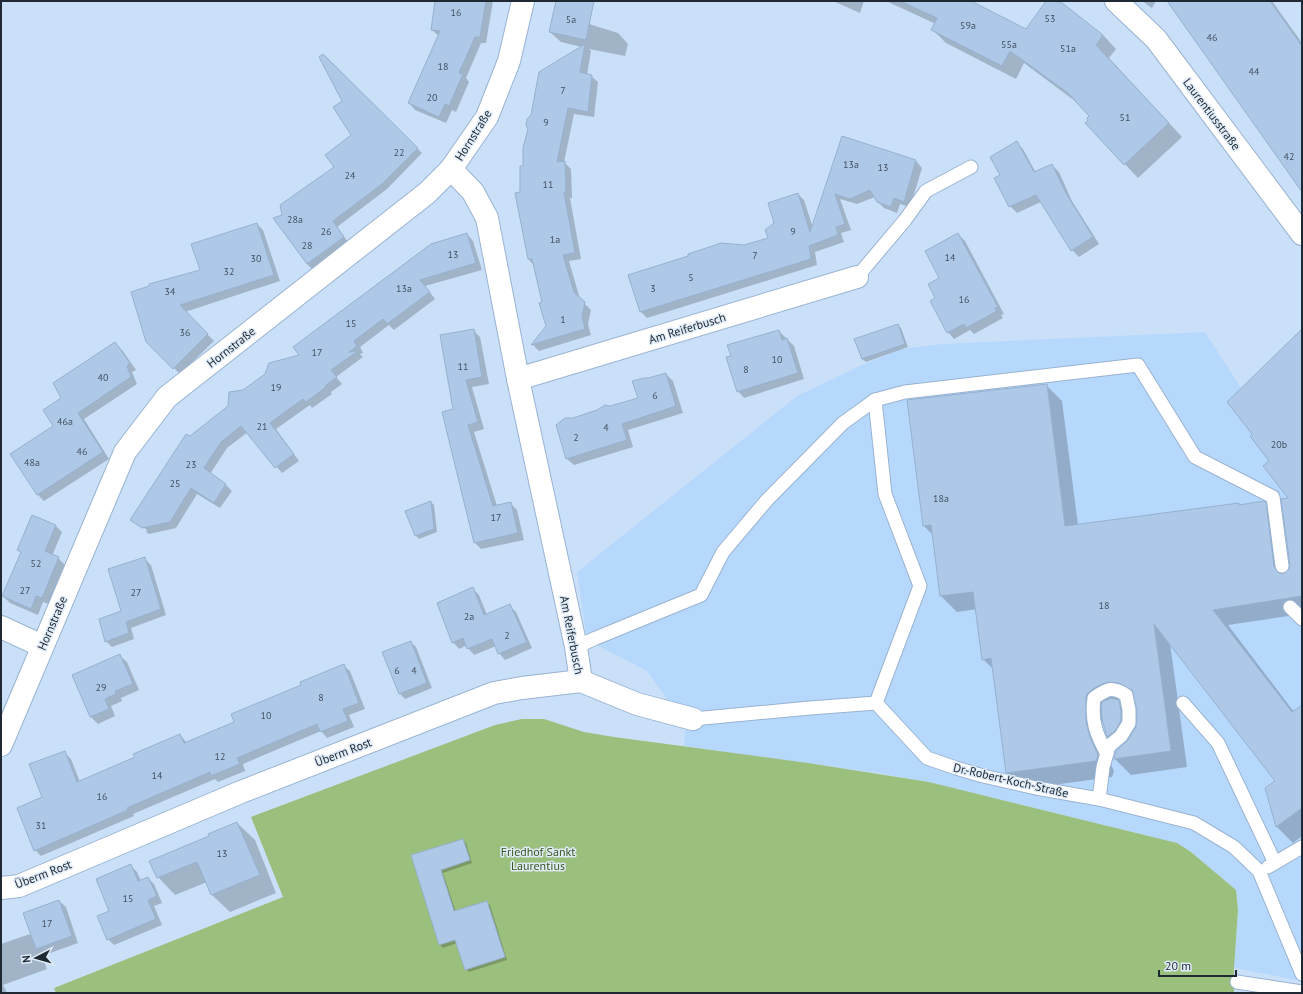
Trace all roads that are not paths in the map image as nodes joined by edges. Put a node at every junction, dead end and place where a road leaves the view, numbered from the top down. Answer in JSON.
{"nodes":[{"id":1,"x":523,"y":1,"type":"edge"},
{"id":2,"x":1116,"y":1,"type":"edge"},
{"id":3,"x":971,"y":167,"type":"dead end"},
{"id":4,"x":451,"y":169,"type":"junction"},
{"id":5,"x":1302,"y":234,"type":"edge"},
{"id":6,"x":857,"y":277,"type":"joint"},
{"id":7,"x":518,"y":379,"type":"junction"},
{"id":8,"x":875,"y":400,"type":"junction"},
{"id":9,"x":1282,"y":566,"type":"dead end"},
{"id":10,"x":1290,"y":606,"type":"dead end"},
{"id":11,"x":1302,"y":619,"type":"edge"},
{"id":12,"x":1,"y":627,"type":"edge"},
{"id":13,"x":42,"y":646,"type":"junction"},
{"id":14,"x":576,"y":647,"type":"junction"},
{"id":15,"x":581,"y":681,"type":"junction"},
{"id":16,"x":876,"y":703,"type":"junction"},
{"id":17,"x":1183,"y":703,"type":"dead end"},
{"id":18,"x":693,"y":719,"type":"joint"},
{"id":19,"x":1,"y":746,"type":"edge"},
{"id":20,"x":1107,"y":754,"type":"junction"},
{"id":21,"x":1099,"y":799,"type":"junction"},
{"id":22,"x":1302,"y":847,"type":"edge"},
{"id":23,"x":1275,"y":863,"type":"junction"},
{"id":24,"x":1259,"y":871,"type":"junction"},
{"id":25,"x":1,"y":888,"type":"edge"},
{"id":26,"x":1302,"y":974,"type":"edge"},
{"id":27,"x":1238,"y":982,"type":"dead end"},
{"id":28,"x":1302,"y":992,"type":"edge"}],
"edges":[{"from":1,"to":4,"type":"street","name":"Hornstraße"},
{"from":2,"to":5,"type":"street","name":"Laurentiusstraße"},
{"from":3,"to":6,"type":"lane"},
{"from":4,"to":7,"type":"street","name":"Am Reiferbusch"},
{"from":4,"to":13,"type":"street","name":"Hornstraße"},
{"from":6,"to":7,"type":"street","name":"Am Reiferbusch"},
{"from":7,"to":14,"type":"street","name":"Am Reiferbusch"},
{"from":8,"to":9,"type":"lane"},
{"from":8,"to":14,"type":"lane"},
{"from":8,"to":16,"type":"lane"},
{"from":10,"to":11,"type":"lane"},
{"from":12,"to":13,"type":"street"},
{"from":13,"to":19,"type":"street","name":"Hornstraße"},
{"from":14,"to":15,"type":"street","name":"Am Reiferbusch"},
{"from":15,"to":18,"type":"street","name":"Überm Rost"},
{"from":15,"to":25,"type":"street","name":"Überm Rost"},
{"from":16,"to":18,"type":"lane"},
{"from":16,"to":21,"type":"lane","name":"Dr.-Robert-Koch-Straße"},
{"from":17,"to":23,"type":"lane"},
{"from":20,"to":20,"type":"lane"},
{"from":20,"to":21,"type":"lane"},
{"from":21,"to":24,"type":"lane","name":"Dr.-Robert-Koch-Straße"},
{"from":22,"to":23,"type":"lane"},
{"from":23,"to":24,"type":"lane"},
{"from":24,"to":26,"type":"lane","name":"Dr.-Robert-Koch-Straße"},
{"from":27,"to":28,"type":"lane"}]}
